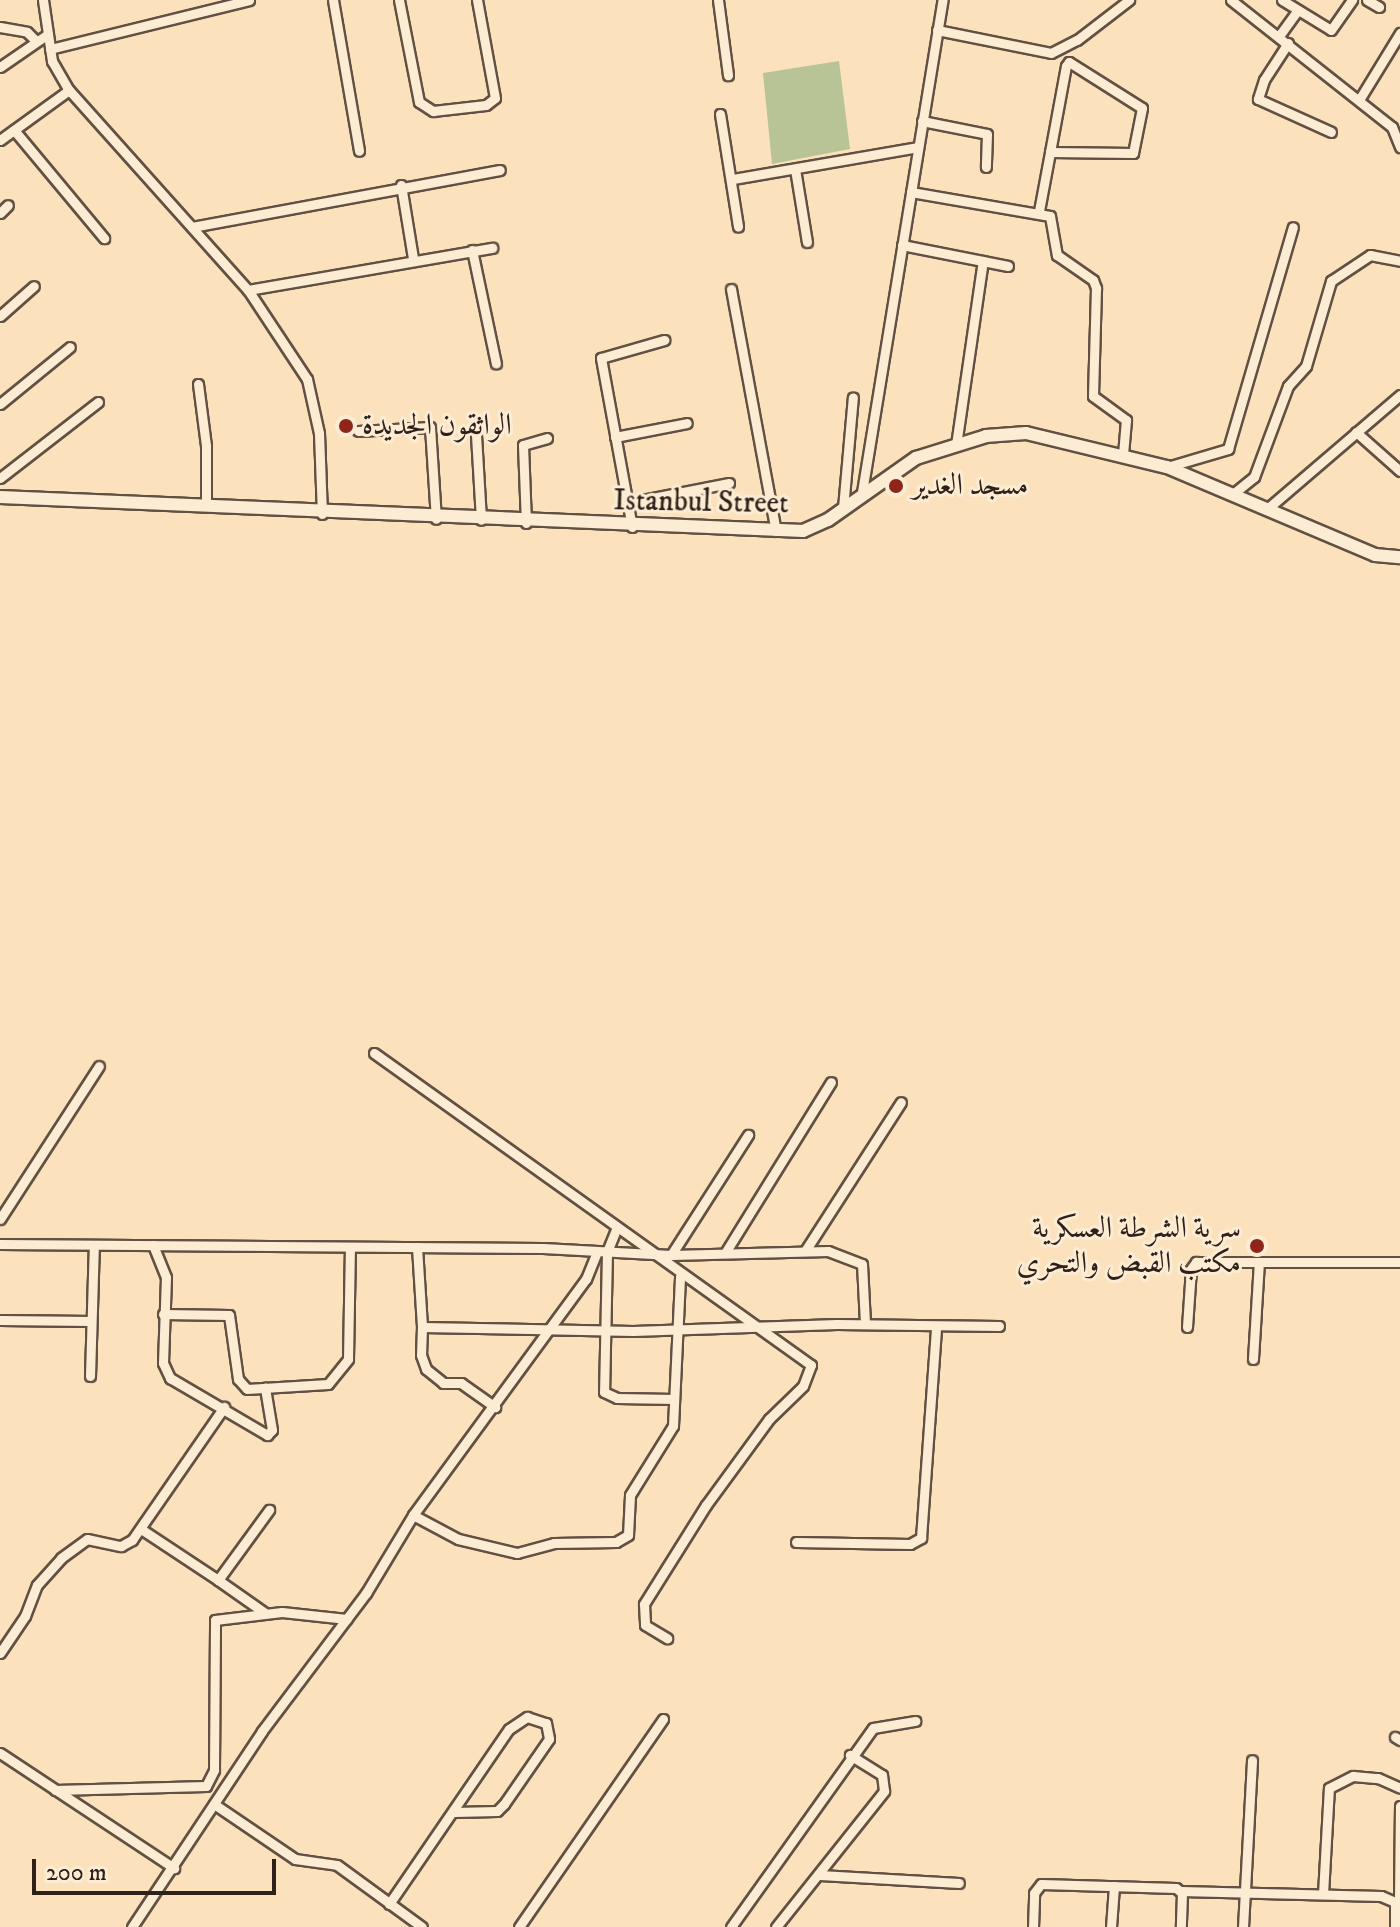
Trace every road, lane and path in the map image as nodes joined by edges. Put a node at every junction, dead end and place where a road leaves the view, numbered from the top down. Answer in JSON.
{"nodes":[{"id":1,"x":43,"y":0,"type":"edge"},
{"id":2,"x":249,"y":0,"type":"edge"},
{"id":3,"x":333,"y":0,"type":"edge"},
{"id":4,"x":399,"y":0,"type":"edge"},
{"id":5,"x":477,"y":0,"type":"edge"},
{"id":6,"x":718,"y":0,"type":"edge"},
{"id":7,"x":943,"y":0,"type":"edge"},
{"id":8,"x":1129,"y":0,"type":"edge"},
{"id":9,"x":1231,"y":0,"type":"edge"},
{"id":10,"x":1282,"y":0,"type":"edge"},
{"id":11,"x":1352,"y":0,"type":"edge"},
{"id":12,"x":1367,"y":0,"type":"edge"},
{"id":13,"x":1379,"y":7,"type":"dead end"},
{"id":14,"x":1297,"y":11,"type":"junction"},
{"id":15,"x":0,"y":27,"type":"edge"},
{"id":16,"x":937,"y":30,"type":"junction"},
{"id":17,"x":1400,"y":33,"type":"edge"},
{"id":18,"x":48,"y":34,"type":"junction"},
{"id":19,"x":1279,"y":36,"type":"junction"},
{"id":20,"x":36,"y":41,"type":"junction"},
{"id":21,"x":1288,"y":43,"type":"junction"},
{"id":22,"x":50,"y":49,"type":"junction"},
{"id":23,"x":1059,"y":51,"type":"junction"},
{"id":24,"x":1069,"y":62,"type":"junction"},
{"id":25,"x":0,"y":67,"type":"edge"},
{"id":26,"x":728,"y":75,"type":"dead end"},
{"id":27,"x":69,"y":90,"type":"junction"},
{"id":28,"x":1359,"y":100,"type":"junction"},
{"id":29,"x":720,"y":114,"type":"dead end"},
{"id":30,"x":922,"y":121,"type":"junction"},
{"id":31,"x":1396,"y":124,"type":"edge"},
{"id":32,"x":14,"y":130,"type":"junction"},
{"id":33,"x":1331,"y":132,"type":"dead end"},
{"id":34,"x":0,"y":140,"type":"edge"},
{"id":35,"x":918,"y":147,"type":"junction"},
{"id":36,"x":1400,"y":147,"type":"edge"},
{"id":37,"x":359,"y":151,"type":"dead end"},
{"id":38,"x":1050,"y":152,"type":"junction"},
{"id":39,"x":986,"y":167,"type":"dead end"},
{"id":40,"x":795,"y":169,"type":"junction"},
{"id":41,"x":500,"y":170,"type":"dead end"},
{"id":42,"x":733,"y":179,"type":"junction"},
{"id":43,"x":401,"y":185,"type":"junction"},
{"id":44,"x":911,"y":192,"type":"junction"},
{"id":45,"x":1039,"y":211,"type":"junction"},
{"id":46,"x":192,"y":227,"type":"junction"},
{"id":47,"x":738,"y":227,"type":"dead end"},
{"id":48,"x":1293,"y":227,"type":"dead end"},
{"id":49,"x":104,"y":238,"type":"dead end"},
{"id":50,"x":807,"y":242,"type":"dead end"},
{"id":51,"x":902,"y":245,"type":"junction"},
{"id":52,"x":492,"y":248,"type":"dead end"},
{"id":53,"x":472,"y":250,"type":"junction"},
{"id":54,"x":413,"y":258,"type":"junction"},
{"id":55,"x":983,"y":261,"type":"junction"},
{"id":56,"x":1400,"y":261,"type":"edge"},
{"id":57,"x":1008,"y":266,"type":"dead end"},
{"id":58,"x":34,"y":286,"type":"dead end"},
{"id":59,"x":731,"y":289,"type":"dead end"},
{"id":60,"x":248,"y":290,"type":"junction"},
{"id":61,"x":0,"y":316,"type":"edge"},
{"id":62,"x":664,"y":340,"type":"dead end"},
{"id":63,"x":70,"y":347,"type":"dead end"},
{"id":64,"x":496,"y":364,"type":"dead end"},
{"id":65,"x":198,"y":384,"type":"dead end"},
{"id":66,"x":1400,"y":395,"type":"edge"},
{"id":67,"x":853,"y":397,"type":"dead end"},
{"id":68,"x":98,"y":402,"type":"dead end"},
{"id":69,"x":0,"y":404,"type":"edge"},
{"id":70,"x":687,"y":423,"type":"dead end"},
{"id":71,"x":358,"y":431,"type":"dead end"},
{"id":72,"x":1356,"y":432,"type":"junction"},
{"id":73,"x":476,"y":435,"type":"dead end"},
{"id":74,"x":615,"y":437,"type":"junction"},
{"id":75,"x":547,"y":438,"type":"dead end"},
{"id":76,"x":956,"y":445,"type":"junction"},
{"id":77,"x":1123,"y":454,"type":"junction"},
{"id":78,"x":1167,"y":467,"type":"junction"},
{"id":79,"x":1400,"y":471,"type":"edge"},
{"id":80,"x":0,"y":478,"type":"edge"},
{"id":81,"x":729,"y":483,"type":"dead end"},
{"id":82,"x":862,"y":492,"type":"junction"},
{"id":83,"x":1234,"y":493,"type":"junction"},
{"id":84,"x":0,"y":497,"type":"edge"},
{"id":85,"x":627,"y":503,"type":"junction"},
{"id":86,"x":206,"y":505,"type":"junction"},
{"id":87,"x":843,"y":508,"type":"junction"},
{"id":88,"x":1267,"y":509,"type":"junction"},
{"id":89,"x":322,"y":514,"type":"junction"},
{"id":90,"x":436,"y":519,"type":"junction"},
{"id":91,"x":481,"y":520,"type":"junction"},
{"id":92,"x":526,"y":523,"type":"junction"},
{"id":93,"x":632,"y":527,"type":"junction"},
{"id":94,"x":776,"y":531,"type":"junction"},
{"id":95,"x":1400,"y":557,"type":"edge"},
{"id":96,"x":374,"y":1053,"type":"dead end"},
{"id":97,"x":99,"y":1066,"type":"dead end"},
{"id":98,"x":831,"y":1082,"type":"dead end"},
{"id":99,"x":901,"y":1102,"type":"dead end"},
{"id":100,"x":748,"y":1135,"type":"dead end"},
{"id":101,"x":0,"y":1219,"type":"edge"},
{"id":102,"x":617,"y":1227,"type":"junction"},
{"id":103,"x":0,"y":1244,"type":"edge"},
{"id":104,"x":94,"y":1245,"type":"junction"},
{"id":105,"x":153,"y":1245,"type":"junction"},
{"id":106,"x":350,"y":1247,"type":"junction"},
{"id":107,"x":417,"y":1247,"type":"junction"},
{"id":108,"x":805,"y":1251,"type":"junction"},
{"id":109,"x":602,"y":1252,"type":"junction"},
{"id":110,"x":725,"y":1253,"type":"junction"},
{"id":111,"x":649,"y":1254,"type":"junction"},
{"id":112,"x":671,"y":1255,"type":"junction"},
{"id":113,"x":1259,"y":1262,"type":"junction"},
{"id":114,"x":1400,"y":1262,"type":"edge"},
{"id":115,"x":680,"y":1276,"type":"junction"},
{"id":116,"x":163,"y":1314,"type":"junction"},
{"id":117,"x":0,"y":1320,"type":"edge"},
{"id":118,"x":91,"y":1321,"type":"junction"},
{"id":119,"x":865,"y":1324,"type":"junction"},
{"id":120,"x":999,"y":1326,"type":"dead end"},
{"id":121,"x":422,"y":1327,"type":"junction"},
{"id":122,"x":936,"y":1327,"type":"junction"},
{"id":123,"x":1187,"y":1327,"type":"dead end"},
{"id":124,"x":551,"y":1329,"type":"junction"},
{"id":125,"x":761,"y":1329,"type":"junction"},
{"id":126,"x":678,"y":1330,"type":"junction"},
{"id":127,"x":602,"y":1331,"type":"junction"},
{"id":128,"x":1253,"y":1359,"type":"dead end"},
{"id":129,"x":90,"y":1376,"type":"dead end"},
{"id":130,"x":265,"y":1388,"type":"junction"},
{"id":131,"x":674,"y":1399,"type":"junction"},
{"id":132,"x":224,"y":1407,"type":"junction"},
{"id":133,"x":495,"y":1407,"type":"junction"},
{"id":134,"x":269,"y":1510,"type":"dead end"},
{"id":135,"x":413,"y":1515,"type":"junction"},
{"id":136,"x":141,"y":1529,"type":"junction"},
{"id":137,"x":796,"y":1542,"type":"dead end"},
{"id":138,"x":218,"y":1580,"type":"junction"},
{"id":139,"x":265,"y":1613,"type":"junction"},
{"id":140,"x":347,"y":1619,"type":"junction"},
{"id":141,"x":667,"y":1638,"type":"dead end"},
{"id":142,"x":0,"y":1653,"type":"edge"},
{"id":143,"x":663,"y":1719,"type":"dead end"},
{"id":144,"x":915,"y":1721,"type":"dead end"},
{"id":145,"x":0,"y":1753,"type":"edge"},
{"id":146,"x":850,"y":1755,"type":"junction"},
{"id":147,"x":1252,"y":1760,"type":"dead end"},
{"id":148,"x":1400,"y":1788,"type":"edge"},
{"id":149,"x":55,"y":1790,"type":"junction"},
{"id":150,"x":214,"y":1804,"type":"junction"},
{"id":151,"x":1400,"y":1806,"type":"edge"},
{"id":152,"x":454,"y":1812,"type":"junction"},
{"id":153,"x":174,"y":1868,"type":"junction"},
{"id":154,"x":820,"y":1875,"type":"junction"},
{"id":155,"x":959,"y":1883,"type":"dead end"},
{"id":156,"x":1114,"y":1886,"type":"junction"},
{"id":157,"x":1181,"y":1891,"type":"junction"},
{"id":158,"x":1244,"y":1892,"type":"junction"},
{"id":159,"x":1323,"y":1894,"type":"junction"},
{"id":160,"x":1398,"y":1901,"type":"edge"},
{"id":161,"x":389,"y":1904,"type":"junction"},
{"id":162,"x":403,"y":1914,"type":"junction"},
{"id":163,"x":132,"y":1927,"type":"edge"},
{"id":164,"x":404,"y":1927,"type":"edge"},
{"id":165,"x":422,"y":1927,"type":"edge"},
{"id":166,"x":519,"y":1927,"type":"edge"},
{"id":167,"x":731,"y":1927,"type":"edge"},
{"id":168,"x":776,"y":1927,"type":"edge"},
{"id":169,"x":1033,"y":1927,"type":"edge"},
{"id":170,"x":1111,"y":1927,"type":"edge"},
{"id":171,"x":1181,"y":1927,"type":"edge"},
{"id":172,"x":1243,"y":1927,"type":"edge"},
{"id":173,"x":1395,"y":1927,"type":"edge"}],
"edges":[{"from":1,"to":18,"type":"street"},
{"from":2,"to":22,"type":"street"},
{"from":3,"to":37,"type":"street"},
{"from":4,"to":5,"type":"street"},
{"from":6,"to":26,"type":"street"},
{"from":7,"to":16,"type":"street"},
{"from":8,"to":23,"type":"street"},
{"from":9,"to":19,"type":"street"},
{"from":10,"to":14,"type":"street"},
{"from":11,"to":14,"type":"street"},
{"from":12,"to":13,"type":"street"},
{"from":14,"to":19,"type":"street"},
{"from":15,"to":20,"type":"street"},
{"from":16,"to":23,"type":"street"},
{"from":16,"to":30,"type":"street"},
{"from":17,"to":28,"type":"street"},
{"from":18,"to":20,"type":"street"},
{"from":18,"to":22,"type":"street"},
{"from":19,"to":21,"type":"street"},
{"from":20,"to":25,"type":"street"},
{"from":21,"to":28,"type":"street"},
{"from":21,"to":33,"type":"street"},
{"from":22,"to":27,"type":"street"},
{"from":23,"to":24,"type":"street"},
{"from":24,"to":38,"type":"street"},
{"from":24,"to":38,"type":"street"},
{"from":27,"to":32,"type":"street"},
{"from":27,"to":46,"type":"street"},
{"from":28,"to":31,"type":"street"},
{"from":29,"to":42,"type":"street"},
{"from":30,"to":35,"type":"street"},
{"from":30,"to":39,"type":"street"},
{"from":31,"to":36,"type":"street"},
{"from":32,"to":34,"type":"street"},
{"from":32,"to":49,"type":"street"},
{"from":35,"to":40,"type":"street"},
{"from":35,"to":44,"type":"street"},
{"from":38,"to":45,"type":"street"},
{"from":40,"to":42,"type":"street"},
{"from":40,"to":50,"type":"street"},
{"from":41,"to":43,"type":"street"},
{"from":42,"to":47,"type":"street"},
{"from":43,"to":46,"type":"street"},
{"from":43,"to":54,"type":"street"},
{"from":44,"to":45,"type":"street"},
{"from":44,"to":51,"type":"street"},
{"from":45,"to":77,"type":"street"},
{"from":46,"to":60,"type":"street"},
{"from":48,"to":78,"type":"street"},
{"from":51,"to":55,"type":"street"},
{"from":51,"to":82,"type":"street"},
{"from":52,"to":53,"type":"street"},
{"from":53,"to":54,"type":"street"},
{"from":53,"to":64,"type":"street"},
{"from":54,"to":60,"type":"street"},
{"from":55,"to":57,"type":"street"},
{"from":55,"to":76,"type":"street"},
{"from":56,"to":83,"type":"street"},
{"from":58,"to":61,"type":"street"},
{"from":59,"to":94,"type":"street"},
{"from":60,"to":89,"type":"street"},
{"from":62,"to":74,"type":"street"},
{"from":63,"to":69,"type":"street"},
{"from":65,"to":86,"type":"street"},
{"from":66,"to":72,"type":"street"},
{"from":67,"to":87,"type":"street"},
{"from":68,"to":80,"type":"street"},
{"from":70,"to":74,"type":"street"},
{"from":71,"to":90,"type":"street"},
{"from":72,"to":79,"type":"street"},
{"from":72,"to":88,"type":"street"},
{"from":73,"to":91,"type":"street"},
{"from":74,"to":85,"type":"street"},
{"from":75,"to":92,"type":"street"},
{"from":76,"to":77,"type":"street","name":"Istanbul Street"},
{"from":76,"to":82,"type":"street","name":"Istanbul Street"},
{"from":77,"to":78,"type":"street","name":"Istanbul Street"},
{"from":78,"to":83,"type":"street","name":"Istanbul Street"},
{"from":81,"to":85,"type":"street"},
{"from":82,"to":87,"type":"street","name":"Istanbul Street"},
{"from":83,"to":88,"type":"street","name":"Istanbul Street"},
{"from":84,"to":86,"type":"street","name":"Istanbul Street"},
{"from":85,"to":93,"type":"street"},
{"from":86,"to":89,"type":"street","name":"Istanbul Street"},
{"from":87,"to":94,"type":"street","name":"Istanbul Street"},
{"from":88,"to":95,"type":"street","name":"Istanbul Street"},
{"from":89,"to":90,"type":"street","name":"Istanbul Street"},
{"from":90,"to":91,"type":"street","name":"Istanbul Street"},
{"from":91,"to":92,"type":"street","name":"Istanbul Street"},
{"from":92,"to":93,"type":"street","name":"Istanbul Street"},
{"from":93,"to":94,"type":"street","name":"Istanbul Street"},
{"from":96,"to":102,"type":"street"},
{"from":97,"to":101,"type":"street"},
{"from":98,"to":110,"type":"street"},
{"from":99,"to":108,"type":"street"},
{"from":100,"to":112,"type":"street"},
{"from":102,"to":109,"type":"street"},
{"from":102,"to":111,"type":"street"},
{"from":103,"to":104,"type":"street"},
{"from":104,"to":105,"type":"street"},
{"from":104,"to":118,"type":"street"},
{"from":105,"to":106,"type":"street"},
{"from":105,"to":116,"type":"street"},
{"from":106,"to":107,"type":"street"},
{"from":106,"to":130,"type":"street"},
{"from":107,"to":109,"type":"street"},
{"from":107,"to":121,"type":"street"},
{"from":108,"to":110,"type":"street"},
{"from":108,"to":119,"type":"street"},
{"from":109,"to":111,"type":"street"},
{"from":109,"to":124,"type":"street"},
{"from":109,"to":127,"type":"street"},
{"from":110,"to":112,"type":"street"},
{"from":111,"to":112,"type":"street"},
{"from":111,"to":115,"type":"street"},
{"from":113,"to":114,"type":"street"},
{"from":113,"to":123,"type":"street"},
{"from":113,"to":128,"type":"street"},
{"from":115,"to":125,"type":"street"},
{"from":115,"to":126,"type":"street"},
{"from":116,"to":130,"type":"street"},
{"from":116,"to":132,"type":"street"},
{"from":117,"to":118,"type":"street"},
{"from":118,"to":129,"type":"street"},
{"from":119,"to":122,"type":"street"},
{"from":119,"to":125,"type":"street"},
{"from":120,"to":122,"type":"street"},
{"from":121,"to":124,"type":"street"},
{"from":121,"to":133,"type":"street"},
{"from":122,"to":137,"type":"street"},
{"from":124,"to":127,"type":"street"},
{"from":124,"to":133,"type":"street"},
{"from":125,"to":126,"type":"street"},
{"from":125,"to":141,"type":"street"},
{"from":126,"to":127,"type":"street"},
{"from":126,"to":131,"type":"street"},
{"from":127,"to":131,"type":"street"},
{"from":130,"to":132,"type":"street"},
{"from":131,"to":135,"type":"street"},
{"from":132,"to":136,"type":"street"},
{"from":133,"to":135,"type":"street"},
{"from":134,"to":138,"type":"street"},
{"from":135,"to":140,"type":"street"},
{"from":136,"to":138,"type":"street"},
{"from":136,"to":142,"type":"street"},
{"from":138,"to":139,"type":"street"},
{"from":139,"to":140,"type":"street"},
{"from":139,"to":149,"type":"street"},
{"from":140,"to":150,"type":"street"},
{"from":143,"to":166,"type":"street"},
{"from":144,"to":146,"type":"street"},
{"from":145,"to":149,"type":"street"},
{"from":146,"to":154,"type":"street"},
{"from":146,"to":167,"type":"street"},
{"from":147,"to":158,"type":"street"},
{"from":148,"to":159,"type":"street"},
{"from":149,"to":153,"type":"street"},
{"from":150,"to":153,"type":"street"},
{"from":150,"to":161,"type":"street"},
{"from":151,"to":160,"type":"street"},
{"from":152,"to":152,"type":"street"},
{"from":152,"to":161,"type":"street"},
{"from":153,"to":163,"type":"street"},
{"from":154,"to":155,"type":"street"},
{"from":154,"to":168,"type":"street"},
{"from":156,"to":157,"type":"street"},
{"from":156,"to":169,"type":"street"},
{"from":156,"to":170,"type":"street"},
{"from":157,"to":158,"type":"street"},
{"from":157,"to":171,"type":"street"},
{"from":158,"to":159,"type":"street"},
{"from":158,"to":172,"type":"street"},
{"from":159,"to":160,"type":"street"},
{"from":160,"to":173,"type":"street"},
{"from":161,"to":162,"type":"street"},
{"from":162,"to":164,"type":"street"},
{"from":162,"to":165,"type":"street"}]}
